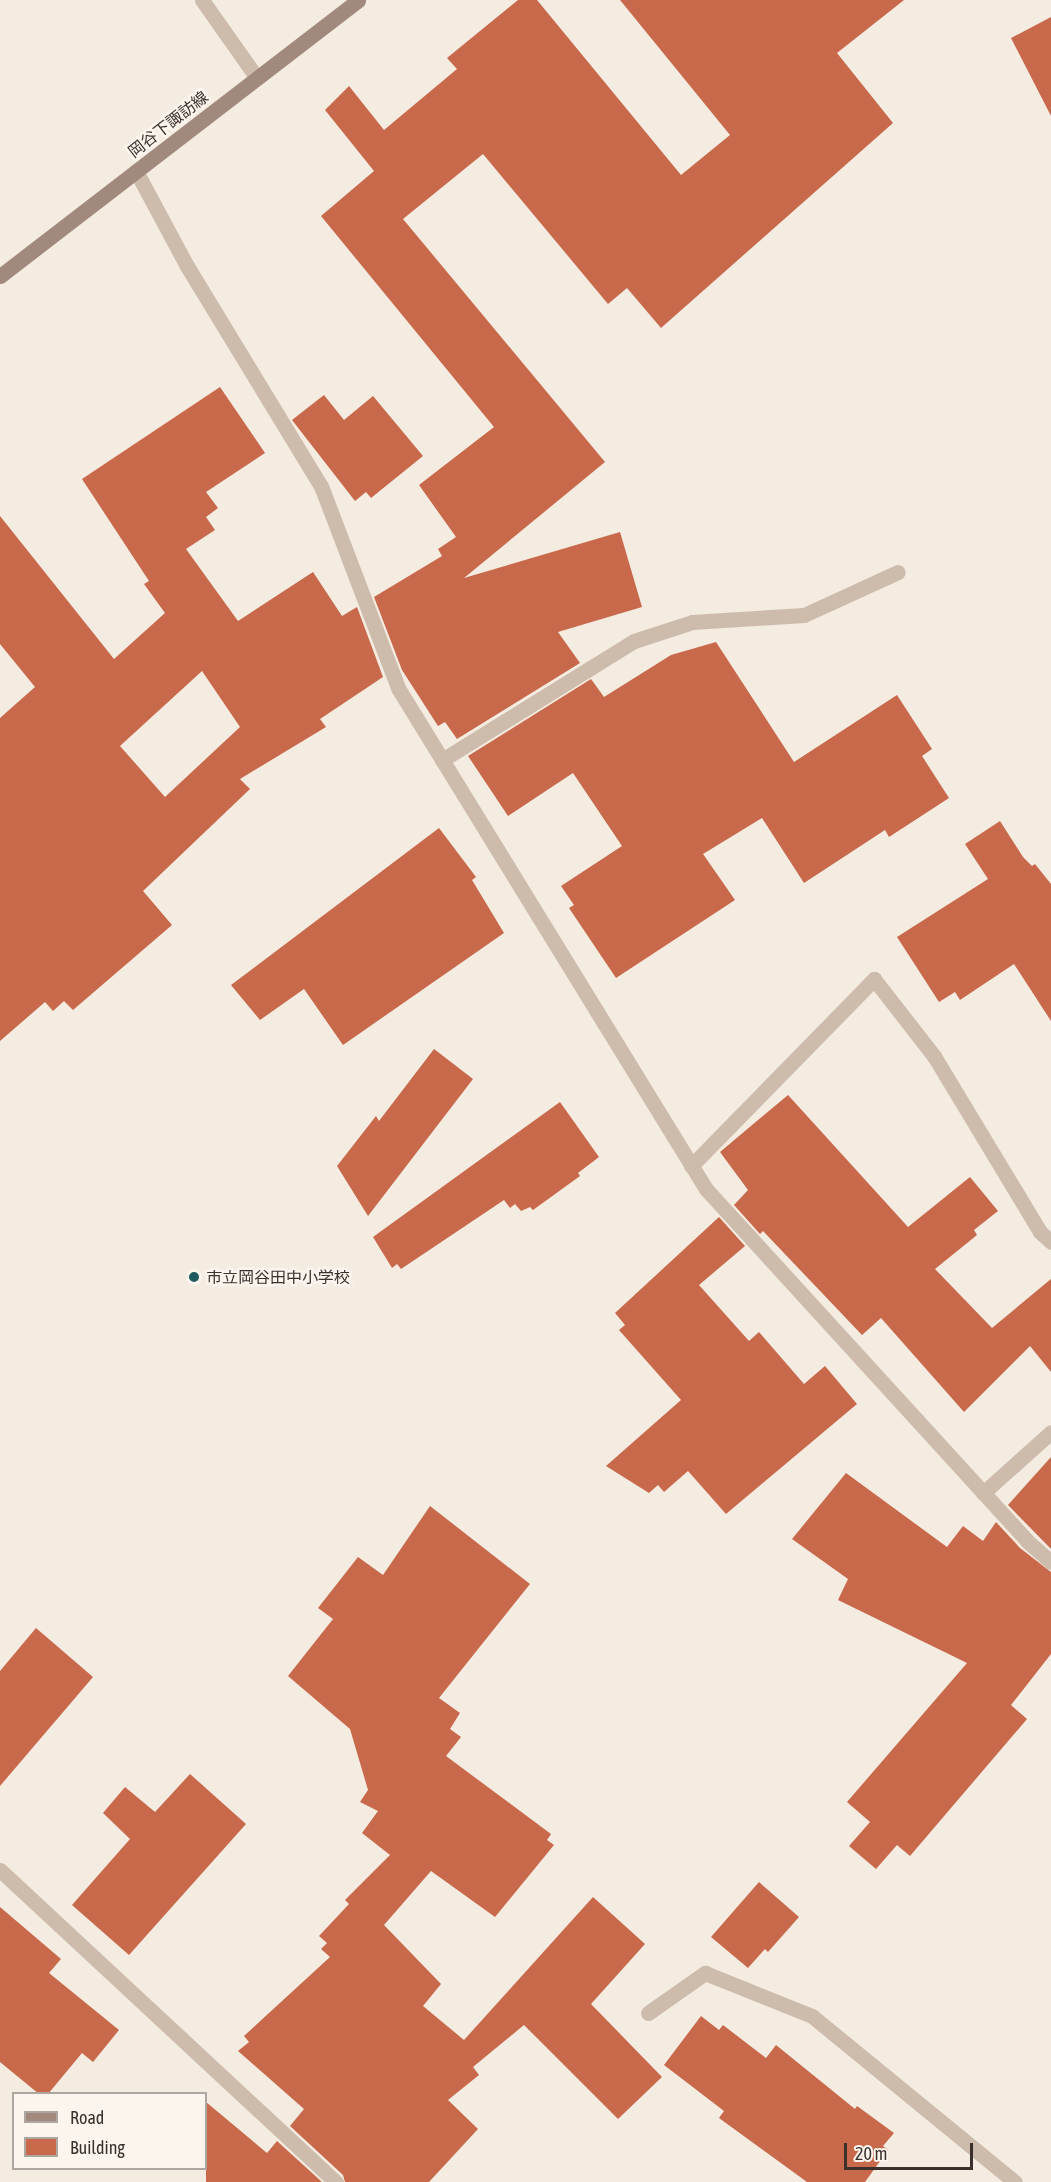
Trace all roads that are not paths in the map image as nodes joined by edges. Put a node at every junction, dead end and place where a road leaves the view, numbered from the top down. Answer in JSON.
{"nodes":[{"id":1,"x":202,"y":0,"type":"edge"},
{"id":2,"x":358,"y":0,"type":"edge"},
{"id":3,"x":257,"y":78,"type":"junction"},
{"id":4,"x":136,"y":171,"type":"junction"},
{"id":5,"x":0,"y":276,"type":"edge"},
{"id":6,"x":898,"y":572,"type":"dead end"},
{"id":7,"x":442,"y":760,"type":"junction"},
{"id":8,"x":691,"y":1166,"type":"junction"},
{"id":9,"x":1051,"y":1242,"type":"edge"},
{"id":10,"x":1051,"y":1432,"type":"edge"},
{"id":11,"x":983,"y":1493,"type":"junction"},
{"id":12,"x":1051,"y":1562,"type":"edge"},
{"id":13,"x":0,"y":1870,"type":"edge"},
{"id":14,"x":648,"y":2013,"type":"dead end"},
{"id":15,"x":336,"y":2182,"type":"edge"},
{"id":16,"x":1015,"y":2182,"type":"edge"}],
"edges":[{"from":1,"to":3,"type":"street"},
{"from":2,"to":3,"type":"main road","name":"岡谷下諏訪線"},
{"from":3,"to":4,"type":"main road","name":"岡谷下諏訪線"},
{"from":4,"to":5,"type":"main road","name":"岡谷下諏訪線"},
{"from":4,"to":7,"type":"street"},
{"from":6,"to":7,"type":"street"},
{"from":7,"to":8,"type":"street"},
{"from":8,"to":9,"type":"street"},
{"from":8,"to":11,"type":"street"},
{"from":10,"to":11,"type":"street"},
{"from":11,"to":12,"type":"street"},
{"from":13,"to":15,"type":"street"},
{"from":14,"to":16,"type":"street"}]}
